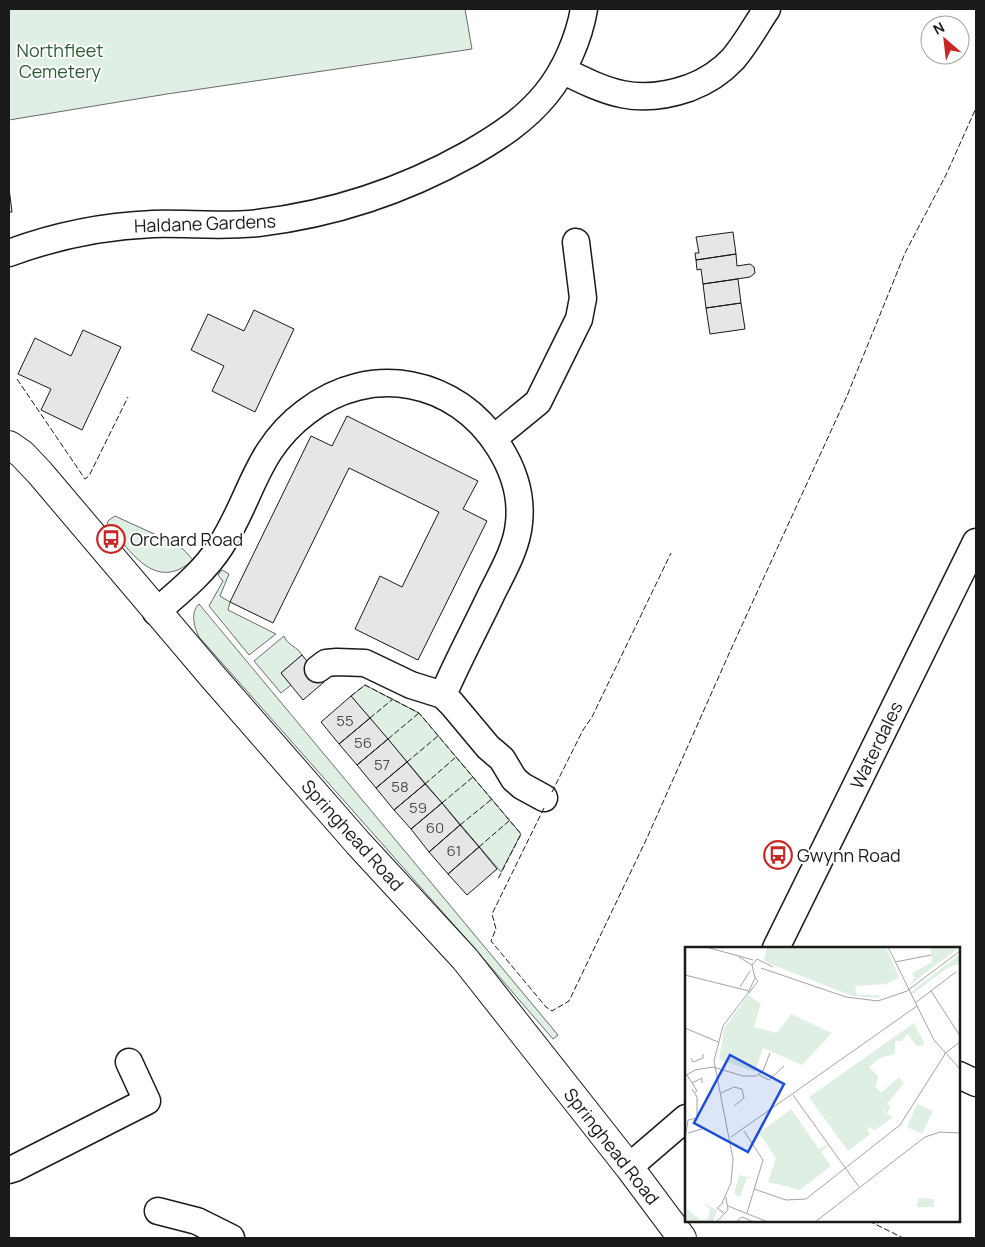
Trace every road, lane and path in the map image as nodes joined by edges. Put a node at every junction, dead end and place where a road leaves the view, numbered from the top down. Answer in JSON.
{"nodes":[{"id":1,"x":584,"y":9,"type":"edge"},
{"id":2,"x":767,"y":9,"type":"edge"},
{"id":3,"x":562,"y":70,"type":"junction"},
{"id":4,"x":576,"y":242,"type":"dead end"},
{"id":5,"x":9,"y":253,"type":"edge"},
{"id":6,"x":9,"y":427,"type":"edge"},
{"id":7,"x":494,"y":438,"type":"junction"},
{"id":8,"x":15,"y":449,"type":"edge"},
{"id":9,"x":976,"y":542,"type":"edge"},
{"id":10,"x":156,"y":612,"type":"junction"},
{"id":11,"x":318,"y":669,"type":"dead end"},
{"id":12,"x":443,"y":695,"type":"junction"},
{"id":13,"x":544,"y":798,"type":"dead end"},
{"id":14,"x":776,"y":947,"type":"edge"},
{"id":15,"x":129,"y":1062,"type":"dead end"},
{"id":16,"x":960,"y":1075,"type":"edge"},
{"id":17,"x":976,"y":1083,"type":"edge"},
{"id":18,"x":685,"y":1119,"type":"edge"},
{"id":19,"x":629,"y":1167,"type":"junction"},
{"id":20,"x":9,"y":1170,"type":"edge"},
{"id":21,"x":158,"y":1211,"type":"dead end"},
{"id":22,"x":193,"y":1230,"type":"edge"},
{"id":23,"x":231,"y":1238,"type":"edge"},
{"id":24,"x":682,"y":1238,"type":"edge"}],
"edges":[{"from":1,"to":3,"type":"street","name":"Haldane Gardens"},
{"from":2,"to":3,"type":"street"},
{"from":3,"to":5,"type":"street","name":"Haldane Gardens"},
{"from":4,"to":7,"type":"street"},
{"from":6,"to":8,"type":"main road","name":"Springhead Road"},
{"from":7,"to":10,"type":"street"},
{"from":7,"to":12,"type":"street"},
{"from":8,"to":10,"type":"main road","name":"Springhead Road"},
{"from":9,"to":14,"type":"street","name":"Waterdales"},
{"from":10,"to":19,"type":"main road","name":"Springhead Road"},
{"from":11,"to":12,"type":"street"},
{"from":12,"to":13,"type":"street"},
{"from":15,"to":20,"type":"street"},
{"from":16,"to":17,"type":"street"},
{"from":18,"to":19,"type":"street"},
{"from":19,"to":24,"type":"main road","name":"Springhead Road"},
{"from":21,"to":22,"type":"street"},
{"from":22,"to":23,"type":"street"}]}
